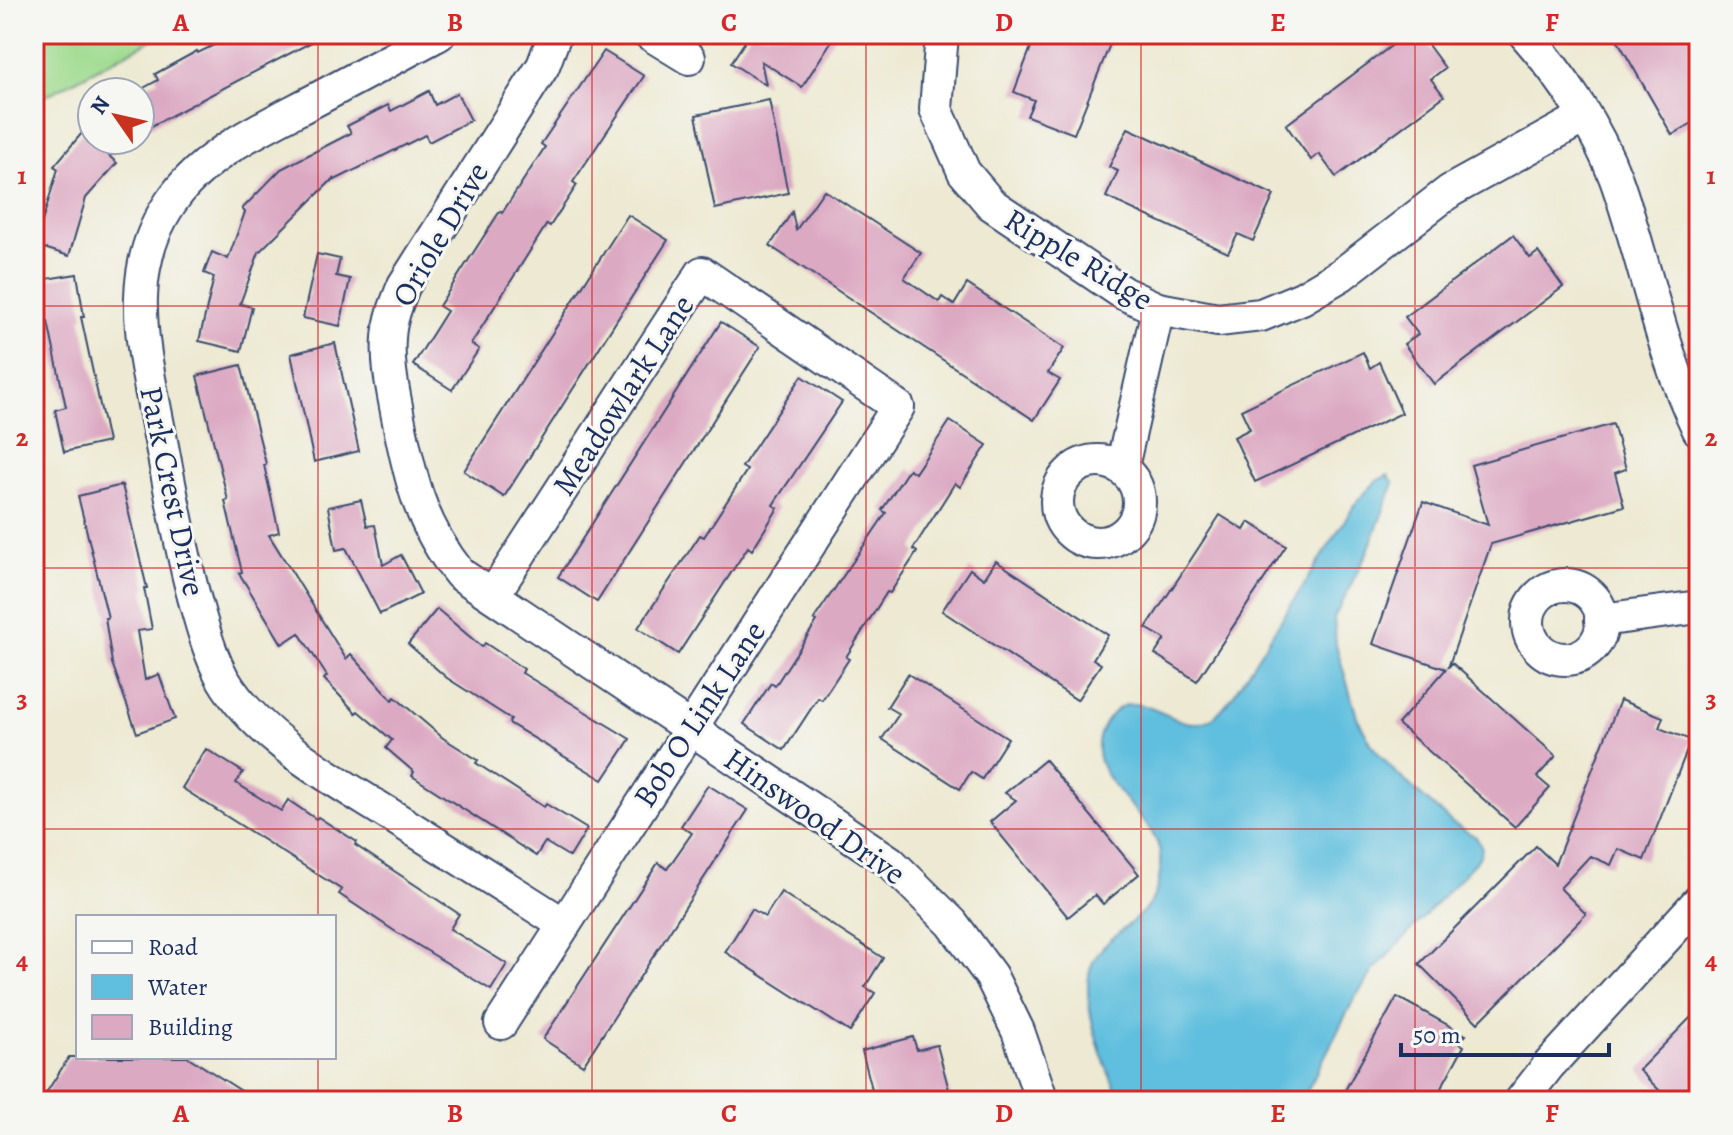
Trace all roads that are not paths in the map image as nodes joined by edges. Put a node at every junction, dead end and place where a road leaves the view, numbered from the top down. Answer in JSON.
{"nodes":[{"id":1,"x":439,"y":34,"type":"edge"},
{"id":2,"x":555,"y":34,"type":"edge"},
{"id":3,"x":650,"y":34,"type":"edge"},
{"id":4,"x":942,"y":34,"type":"edge"},
{"id":5,"x":1525,"y":34,"type":"edge"},
{"id":6,"x":689,"y":58,"type":"dead end"},
{"id":7,"x":1584,"y":117,"type":"junction"},
{"id":8,"x":1158,"y":309,"type":"junction"},
{"id":9,"x":898,"y":407,"type":"joint"},
{"id":10,"x":1699,"y":430,"type":"edge"},
{"id":11,"x":1122,"y":467,"type":"dead end"},
{"id":12,"x":493,"y":595,"type":"junction"},
{"id":13,"x":1699,"y":607,"type":"edge"},
{"id":14,"x":1601,"y":620,"type":"dead end"},
{"id":15,"x":677,"y":719,"type":"junction"},
{"id":16,"x":1699,"y":901,"type":"edge"},
{"id":17,"x":563,"y":924,"type":"junction"},
{"id":18,"x":501,"y":1023,"type":"dead end"},
{"id":19,"x":1042,"y":1101,"type":"edge"},
{"id":20,"x":1521,"y":1101,"type":"edge"}],
"edges":[{"from":1,"to":17,"type":"street","name":"Park Crest Drive"},
{"from":2,"to":12,"type":"street","name":"Oriole Drive"},
{"from":3,"to":6,"type":"street"},
{"from":4,"to":8,"type":"street","name":"Ripple Ridge"},
{"from":5,"to":7,"type":"street"},
{"from":7,"to":8,"type":"street","name":"Ripple Ridge"},
{"from":7,"to":10,"type":"street"},
{"from":8,"to":11,"type":"street"},
{"from":9,"to":12,"type":"street","name":"Meadowlark Lane"},
{"from":9,"to":15,"type":"street","name":"Bob O Link Lane"},
{"from":12,"to":15,"type":"street","name":"Oriole Drive"},
{"from":13,"to":14,"type":"street"},
{"from":15,"to":17,"type":"street","name":"Bob O Link Lane"},
{"from":15,"to":19,"type":"street","name":"Hinswood Drive"},
{"from":16,"to":20,"type":"street"},
{"from":17,"to":18,"type":"street","name":"Bob O Link Lane"}]}
